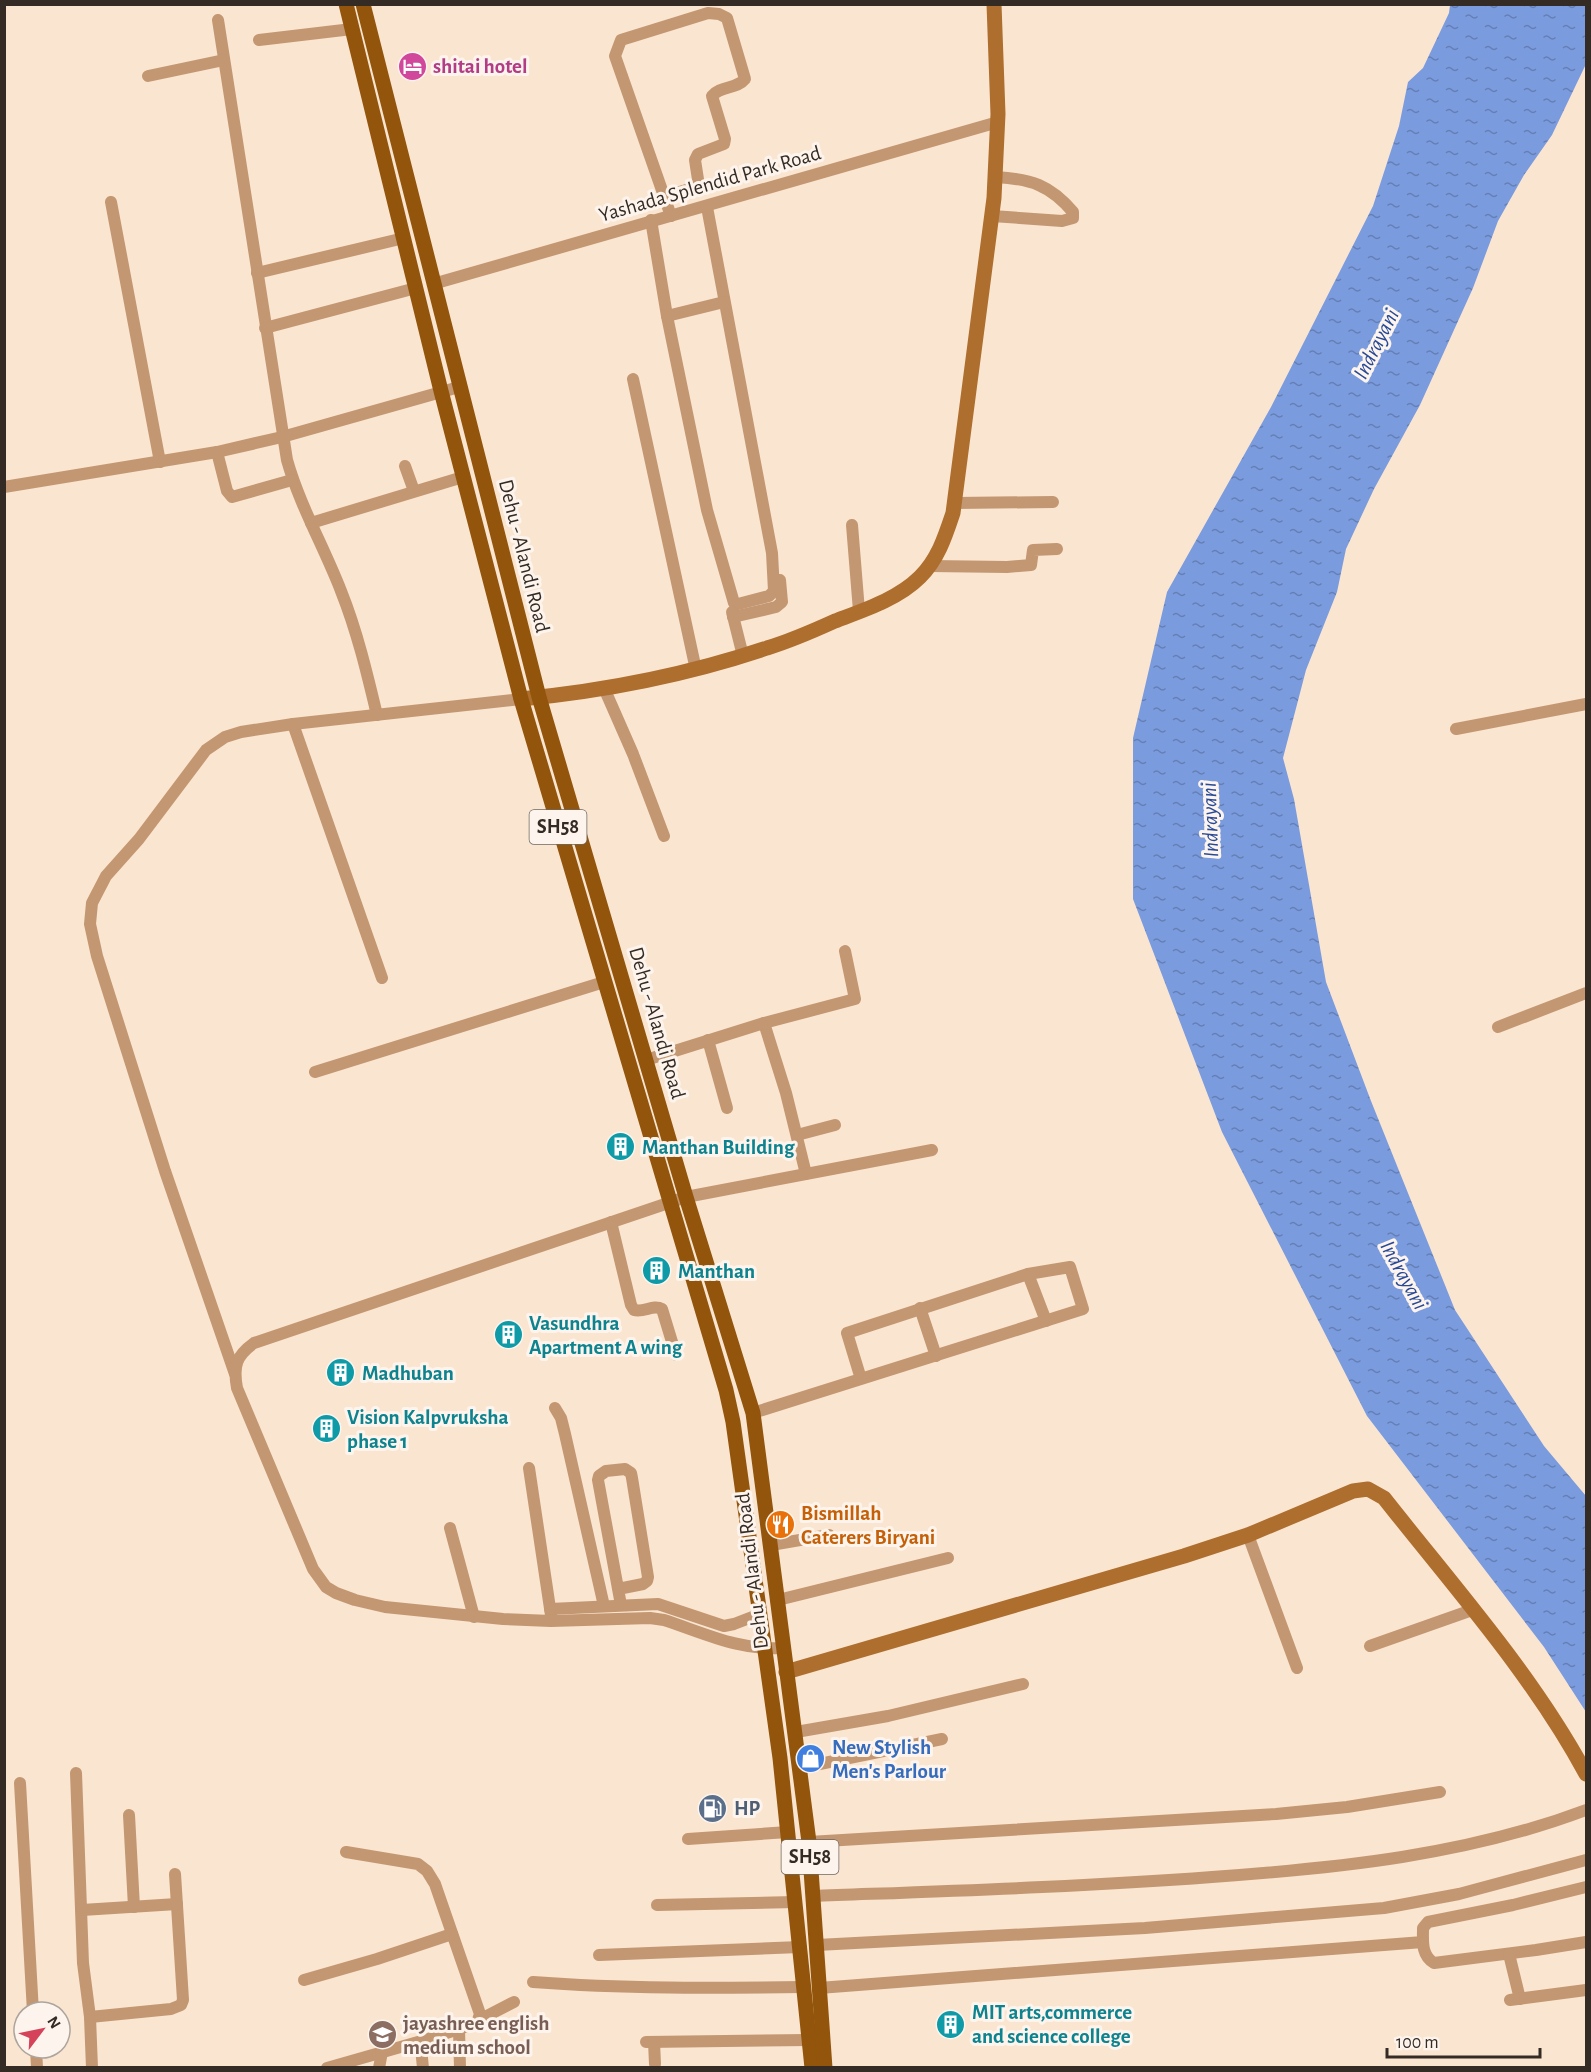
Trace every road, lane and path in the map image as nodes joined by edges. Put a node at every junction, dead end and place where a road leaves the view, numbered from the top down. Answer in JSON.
{"nodes":[{"id":1,"x":346,"y":4,"type":"edge"},
{"id":2,"x":363,"y":4,"type":"edge"},
{"id":3,"x":994,"y":4,"type":"edge"},
{"id":4,"x":218,"y":20,"type":"dead end"},
{"id":5,"x":352,"y":29,"type":"junction"},
{"id":6,"x":259,"y":40,"type":"dead end"},
{"id":7,"x":376,"y":56,"type":"junction"},
{"id":8,"x":224,"y":60,"type":"junction"},
{"id":9,"x":360,"y":60,"type":"junction"},
{"id":10,"x":148,"y":76,"type":"dead end"},
{"id":11,"x":998,"y":122,"type":"junction"},
{"id":12,"x":996,"y":177,"type":"junction"},
{"id":13,"x":664,"y":197,"type":"junction"},
{"id":14,"x":111,"y":202,"type":"dead end"},
{"id":15,"x":707,"y":207,"type":"junction"},
{"id":16,"x":671,"y":216,"type":"junction"},
{"id":17,"x":992,"y":216,"type":"junction"},
{"id":18,"x":651,"y":220,"type":"junction"},
{"id":19,"x":404,"y":238,"type":"junction"},
{"id":20,"x":257,"y":273,"type":"junction"},
{"id":21,"x":433,"y":284,"type":"junction"},
{"id":22,"x":416,"y":288,"type":"junction"},
{"id":23,"x":724,"y":302,"type":"junction"},
{"id":24,"x":667,"y":316,"type":"junction"},
{"id":25,"x":265,"y":328,"type":"junction"},
{"id":26,"x":633,"y":379,"type":"dead end"},
{"id":27,"x":459,"y":387,"type":"junction"},
{"id":28,"x":441,"y":391,"type":"junction"},
{"id":29,"x":282,"y":437,"type":"junction"},
{"id":30,"x":217,"y":452,"type":"junction"},
{"id":31,"x":160,"y":462,"type":"junction"},
{"id":32,"x":405,"y":466,"type":"dead end"},
{"id":33,"x":463,"y":477,"type":"junction"},
{"id":34,"x":292,"y":480,"type":"junction"},
{"id":35,"x":4,"y":487,"type":"edge"},
{"id":36,"x":414,"y":491,"type":"junction"},
{"id":37,"x":1053,"y":502,"type":"dead end"},
{"id":38,"x":955,"y":503,"type":"junction"},
{"id":39,"x":311,"y":523,"type":"junction"},
{"id":40,"x":852,"y":525,"type":"dead end"},
{"id":41,"x":1057,"y":549,"type":"dead end"},
{"id":42,"x":772,"y":553,"type":"junction"},
{"id":43,"x":930,"y":566,"type":"junction"},
{"id":44,"x":859,"y":611,"type":"junction"},
{"id":45,"x":743,"y":656,"type":"junction"},
{"id":46,"x":696,"y":670,"type":"junction"},
{"id":47,"x":604,"y":688,"type":"junction"},
{"id":48,"x":539,"y":697,"type":"junction"},
{"id":49,"x":521,"y":699,"type":"junction"},
{"id":50,"x":1587,"y":704,"type":"edge"},
{"id":51,"x":377,"y":715,"type":"junction"},
{"id":52,"x":293,"y":724,"type":"junction"},
{"id":53,"x":1456,"y":729,"type":"dead end"},
{"id":54,"x":664,"y":836,"type":"dead end"},
{"id":55,"x":845,"y":951,"type":"dead end"},
{"id":56,"x":382,"y":978,"type":"dead end"},
{"id":57,"x":604,"y":982,"type":"junction"},
{"id":58,"x":1587,"y":993,"type":"edge"},
{"id":59,"x":764,"y":1023,"type":"junction"},
{"id":60,"x":1498,"y":1027,"type":"dead end"},
{"id":61,"x":708,"y":1040,"type":"junction"},
{"id":62,"x":646,"y":1060,"type":"junction"},
{"id":63,"x":315,"y":1072,"type":"dead end"},
{"id":64,"x":727,"y":1108,"type":"dead end"},
{"id":65,"x":836,"y":1125,"type":"dead end"},
{"id":66,"x":797,"y":1135,"type":"junction"},
{"id":67,"x":932,"y":1150,"type":"dead end"},
{"id":68,"x":806,"y":1174,"type":"junction"},
{"id":69,"x":686,"y":1197,"type":"junction"},
{"id":70,"x":669,"y":1202,"type":"junction"},
{"id":71,"x":611,"y":1222,"type":"junction"},
{"id":72,"x":1028,"y":1274,"type":"junction"},
{"id":73,"x":920,"y":1308,"type":"junction"},
{"id":74,"x":1046,"y":1321,"type":"junction"},
{"id":75,"x":676,"y":1355,"type":"dead end"},
{"id":76,"x":936,"y":1356,"type":"junction"},
{"id":77,"x":235,"y":1375,"type":"junction"},
{"id":78,"x":861,"y":1378,"type":"junction"},
{"id":79,"x":555,"y":1408,"type":"dead end"},
{"id":80,"x":753,"y":1413,"type":"junction"},
{"id":81,"x":529,"y":1468,"type":"dead end"},
{"id":82,"x":450,"y":1527,"type":"dead end"},
{"id":83,"x":829,"y":1535,"type":"dead end"},
{"id":84,"x":1248,"y":1535,"type":"junction"},
{"id":85,"x":771,"y":1545,"type":"junction"},
{"id":86,"x":948,"y":1558,"type":"dead end"},
{"id":87,"x":618,"y":1589,"type":"junction"},
{"id":88,"x":778,"y":1600,"type":"junction"},
{"id":89,"x":621,"y":1605,"type":"junction"},
{"id":90,"x":604,"y":1606,"type":"junction"},
{"id":91,"x":1472,"y":1610,"type":"junction"},
{"id":92,"x":760,"y":1614,"type":"junction"},
{"id":93,"x":550,"y":1615,"type":"junction"},
{"id":94,"x":474,"y":1617,"type":"junction"},
{"id":95,"x":1370,"y":1646,"type":"dead end"},
{"id":96,"x":783,"y":1648,"type":"junction"},
{"id":97,"x":764,"y":1649,"type":"junction"},
{"id":98,"x":1297,"y":1668,"type":"dead end"},
{"id":99,"x":786,"y":1672,"type":"junction"},
{"id":100,"x":1023,"y":1684,"type":"dead end"},
{"id":101,"x":796,"y":1732,"type":"junction"},
{"id":102,"x":942,"y":1739,"type":"dead end"},
{"id":103,"x":800,"y":1768,"type":"junction"},
{"id":104,"x":76,"y":1773,"type":"dead end"},
{"id":105,"x":1587,"y":1774,"type":"edge"},
{"id":106,"x":20,"y":1783,"type":"dead end"},
{"id":107,"x":1440,"y":1792,"type":"dead end"},
{"id":108,"x":1587,"y":1810,"type":"edge"},
{"id":109,"x":129,"y":1815,"type":"dead end"},
{"id":110,"x":788,"y":1832,"type":"junction"},
{"id":111,"x":688,"y":1839,"type":"dead end"},
{"id":112,"x":809,"y":1842,"type":"junction"},
{"id":113,"x":346,"y":1852,"type":"dead end"},
{"id":114,"x":1587,"y":1860,"type":"edge"},
{"id":115,"x":175,"y":1874,"type":"dead end"},
{"id":116,"x":1587,"y":1887,"type":"edge"},
{"id":117,"x":813,"y":1896,"type":"junction"},
{"id":118,"x":795,"y":1902,"type":"junction"},
{"id":119,"x":177,"y":1904,"type":"junction"},
{"id":120,"x":657,"y":1905,"type":"dead end"},
{"id":121,"x":134,"y":1907,"type":"junction"},
{"id":122,"x":82,"y":1910,"type":"junction"},
{"id":123,"x":452,"y":1934,"type":"junction"},
{"id":124,"x":1423,"y":1942,"type":"junction"},
{"id":125,"x":1587,"y":1942,"type":"edge"},
{"id":126,"x":816,"y":1945,"type":"junction"},
{"id":127,"x":800,"y":1947,"type":"junction"},
{"id":128,"x":1509,"y":1954,"type":"junction"},
{"id":129,"x":598,"y":1955,"type":"dead end"},
{"id":130,"x":304,"y":1980,"type":"dead end"},
{"id":131,"x":533,"y":1982,"type":"dead end"},
{"id":132,"x":812,"y":1987,"type":"junction"},
{"id":133,"x":1587,"y":1990,"type":"edge"},
{"id":134,"x":32,"y":2000,"type":"edge"},
{"id":135,"x":514,"y":2002,"type":"dead end"},
{"id":136,"x":90,"y":2017,"type":"junction"},
{"id":137,"x":479,"y":2020,"type":"junction"},
{"id":138,"x":459,"y":2029,"type":"junction"},
{"id":139,"x":425,"y":2040,"type":"junction"},
{"id":140,"x":809,"y":2040,"type":"junction"},
{"id":141,"x":382,"y":2052,"type":"junction"},
{"id":142,"x":655,"y":2064,"type":"dead end"},
{"id":143,"x":92,"y":2067,"type":"edge"},
{"id":144,"x":327,"y":2067,"type":"edge"},
{"id":145,"x":379,"y":2067,"type":"edge"},
{"id":146,"x":423,"y":2067,"type":"edge"},
{"id":147,"x":460,"y":2067,"type":"edge"},
{"id":148,"x":812,"y":2067,"type":"edge"},
{"id":149,"x":825,"y":2067,"type":"edge"}],
"edges":[{"from":1,"to":5,"type":"main road","name":"Dehu - Alandi Road","number":"SH58"},
{"from":2,"to":7,"type":"main road","name":"Dehu - Alandi Road","number":"SH58"},
{"from":3,"to":11,"type":"street"},
{"from":4,"to":8,"type":"street"},
{"from":5,"to":6,"type":"street"},
{"from":5,"to":9,"type":"main road","name":"Dehu - Alandi Road","number":"SH58"},
{"from":7,"to":9,"type":"main road"},
{"from":7,"to":21,"type":"main road","name":"Dehu - Alandi Road","number":"SH58"},
{"from":8,"to":10,"type":"street"},
{"from":8,"to":20,"type":"street"},
{"from":9,"to":19,"type":"main road","name":"Dehu - Alandi Road","number":"SH58"},
{"from":11,"to":12,"type":"street"},
{"from":11,"to":15,"type":"street","name":"Yashada Splendid Park Road"},
{"from":12,"to":17,"type":"street"},
{"from":12,"to":17,"type":"street"},
{"from":13,"to":13,"type":"street"},
{"from":13,"to":16,"type":"street"},
{"from":14,"to":31,"type":"street"},
{"from":15,"to":16,"type":"street","name":"Yashada Splendid Park Road"},
{"from":15,"to":23,"type":"street"},
{"from":16,"to":18,"type":"street","name":"Yashada Splendid Park Road"},
{"from":17,"to":38,"type":"street"},
{"from":18,"to":21,"type":"street","name":"Yashada Splendid Park Road"},
{"from":18,"to":24,"type":"street"},
{"from":19,"to":20,"type":"street"},
{"from":19,"to":22,"type":"main road","name":"Dehu - Alandi Road","number":"SH58"},
{"from":20,"to":25,"type":"street"},
{"from":21,"to":27,"type":"main road","name":"Dehu - Alandi Road","number":"SH58"},
{"from":22,"to":25,"type":"street"},
{"from":22,"to":28,"type":"main road","name":"Dehu - Alandi Road","number":"SH58"},
{"from":23,"to":24,"type":"street"},
{"from":23,"to":42,"type":"street"},
{"from":24,"to":42,"type":"street"},
{"from":25,"to":29,"type":"street"},
{"from":26,"to":46,"type":"street"},
{"from":27,"to":28,"type":"street"},
{"from":27,"to":48,"type":"main road","name":"Dehu - Alandi Road","number":"SH58"},
{"from":28,"to":29,"type":"street"},
{"from":28,"to":33,"type":"main road","name":"Dehu - Alandi Road","number":"SH58"},
{"from":29,"to":30,"type":"street"},
{"from":29,"to":34,"type":"street"},
{"from":30,"to":31,"type":"street"},
{"from":30,"to":34,"type":"street"},
{"from":31,"to":35,"type":"street"},
{"from":32,"to":36,"type":"street"},
{"from":33,"to":36,"type":"street"},
{"from":33,"to":49,"type":"main road","name":"Dehu - Alandi Road","number":"SH58"},
{"from":34,"to":39,"type":"street"},
{"from":36,"to":39,"type":"street"},
{"from":37,"to":38,"type":"street"},
{"from":38,"to":43,"type":"street"},
{"from":39,"to":51,"type":"street"},
{"from":40,"to":44,"type":"street"},
{"from":41,"to":43,"type":"street"},
{"from":42,"to":45,"type":"street"},
{"from":43,"to":44,"type":"street"},
{"from":44,"to":45,"type":"street"},
{"from":45,"to":46,"type":"street"},
{"from":46,"to":47,"type":"street"},
{"from":47,"to":48,"type":"street"},
{"from":47,"to":54,"type":"street"},
{"from":48,"to":49,"type":"street"},
{"from":48,"to":62,"type":"main road","name":"Dehu - Alandi Road","number":"SH58"},
{"from":49,"to":51,"type":"street"},
{"from":49,"to":57,"type":"main road","name":"Dehu - Alandi Road","number":"SH58"},
{"from":50,"to":53,"type":"street"},
{"from":51,"to":52,"type":"street"},
{"from":52,"to":56,"type":"street"},
{"from":52,"to":77,"type":"street"},
{"from":55,"to":59,"type":"street"},
{"from":57,"to":63,"type":"street"},
{"from":57,"to":70,"type":"main road","name":"Dehu - Alandi Road","number":"SH58"},
{"from":58,"to":60,"type":"street"},
{"from":59,"to":61,"type":"street"},
{"from":59,"to":66,"type":"street"},
{"from":61,"to":62,"type":"street"},
{"from":61,"to":64,"type":"street"},
{"from":62,"to":69,"type":"main road","name":"Dehu - Alandi Road","number":"SH58"},
{"from":65,"to":66,"type":"street"},
{"from":66,"to":68,"type":"street"},
{"from":67,"to":68,"type":"street"},
{"from":68,"to":69,"type":"street"},
{"from":69,"to":70,"type":"street"},
{"from":69,"to":80,"type":"main road","name":"Dehu - Alandi Road","number":"SH58"},
{"from":70,"to":71,"type":"street"},
{"from":70,"to":92,"type":"main road","name":"Dehu - Alandi Road","number":"SH58"},
{"from":71,"to":75,"type":"street"},
{"from":71,"to":77,"type":"street"},
{"from":72,"to":73,"type":"street"},
{"from":72,"to":74,"type":"street"},
{"from":72,"to":74,"type":"street"},
{"from":73,"to":76,"type":"street"},
{"from":73,"to":78,"type":"street"},
{"from":74,"to":76,"type":"street"},
{"from":76,"to":78,"type":"street"},
{"from":77,"to":94,"type":"street"},
{"from":78,"to":80,"type":"street"},
{"from":79,"to":90,"type":"street"},
{"from":80,"to":85,"type":"main road","name":"Dehu - Alandi Road","number":"SH58"},
{"from":81,"to":93,"type":"street"},
{"from":82,"to":94,"type":"street"},
{"from":83,"to":85,"type":"street"},
{"from":84,"to":91,"type":"street"},
{"from":84,"to":98,"type":"street"},
{"from":84,"to":99,"type":"street"},
{"from":85,"to":88,"type":"main road","name":"Dehu - Alandi Road","number":"SH58"},
{"from":86,"to":88,"type":"street"},
{"from":87,"to":87,"type":"street"},
{"from":87,"to":89,"type":"street"},
{"from":88,"to":96,"type":"main road","name":"Dehu - Alandi Road","number":"SH58"},
{"from":89,"to":90,"type":"street"},
{"from":89,"to":92,"type":"street"},
{"from":90,"to":93,"type":"street"},
{"from":91,"to":95,"type":"street"},
{"from":91,"to":105,"type":"street"},
{"from":92,"to":97,"type":"main road","name":"Dehu - Alandi Road","number":"SH58"},
{"from":93,"to":94,"type":"street"},
{"from":93,"to":97,"type":"street"},
{"from":96,"to":97,"type":"street"},
{"from":96,"to":99,"type":"main road","name":"Dehu - Alandi Road","number":"SH58"},
{"from":97,"to":110,"type":"main road","name":"Dehu - Alandi Road","number":"SH58"},
{"from":99,"to":101,"type":"main road","name":"Dehu - Alandi Road","number":"SH58"},
{"from":100,"to":101,"type":"street"},
{"from":101,"to":103,"type":"main road","name":"Dehu - Alandi Road","number":"SH58"},
{"from":102,"to":103,"type":"street"},
{"from":103,"to":112,"type":"main road","name":"Dehu - Alandi Road","number":"SH58"},
{"from":104,"to":122,"type":"street"},
{"from":106,"to":134,"type":"street"},
{"from":107,"to":112,"type":"street"},
{"from":108,"to":117,"type":"street"},
{"from":109,"to":121,"type":"street"},
{"from":110,"to":111,"type":"street"},
{"from":110,"to":118,"type":"main road","name":"Dehu - Alandi Road","number":"SH58"},
{"from":112,"to":117,"type":"main road","name":"Dehu - Alandi Road","number":"SH58"},
{"from":113,"to":123,"type":"street"},
{"from":114,"to":126,"type":"street"},
{"from":115,"to":119,"type":"street"},
{"from":116,"to":124,"type":"street"},
{"from":117,"to":126,"type":"main road","name":"Dehu - Alandi Road","number":"SH58"},
{"from":118,"to":120,"type":"street"},
{"from":118,"to":127,"type":"main road","name":"Dehu - Alandi Road","number":"SH58"},
{"from":119,"to":121,"type":"street"},
{"from":119,"to":136,"type":"street"},
{"from":121,"to":122,"type":"street"},
{"from":122,"to":136,"type":"street"},
{"from":123,"to":130,"type":"street"},
{"from":123,"to":137,"type":"street"},
{"from":124,"to":128,"type":"street"},
{"from":124,"to":132,"type":"street"},
{"from":125,"to":128,"type":"street"},
{"from":126,"to":132,"type":"main road","name":"Dehu - Alandi Road","number":"SH58"},
{"from":127,"to":129,"type":"street"},
{"from":127,"to":132,"type":"main road","name":"Dehu - Alandi Road","number":"SH58"},
{"from":128,"to":133,"type":"street"},
{"from":131,"to":132,"type":"street"},
{"from":132,"to":140,"type":"main road","name":"Dehu - Alandi Road","number":"SH58"},
{"from":132,"to":149,"type":"main road","name":"Dehu - Alandi Road","number":"SH58"},
{"from":135,"to":137,"type":"street"},
{"from":136,"to":143,"type":"street"},
{"from":137,"to":138,"type":"street"},
{"from":138,"to":139,"type":"street"},
{"from":138,"to":147,"type":"street"},
{"from":139,"to":141,"type":"street"},
{"from":139,"to":146,"type":"street"},
{"from":140,"to":142,"type":"street"},
{"from":140,"to":148,"type":"main road","name":"Dehu - Alandi Road","number":"SH58"},
{"from":141,"to":144,"type":"street"},
{"from":141,"to":145,"type":"street"}]}
